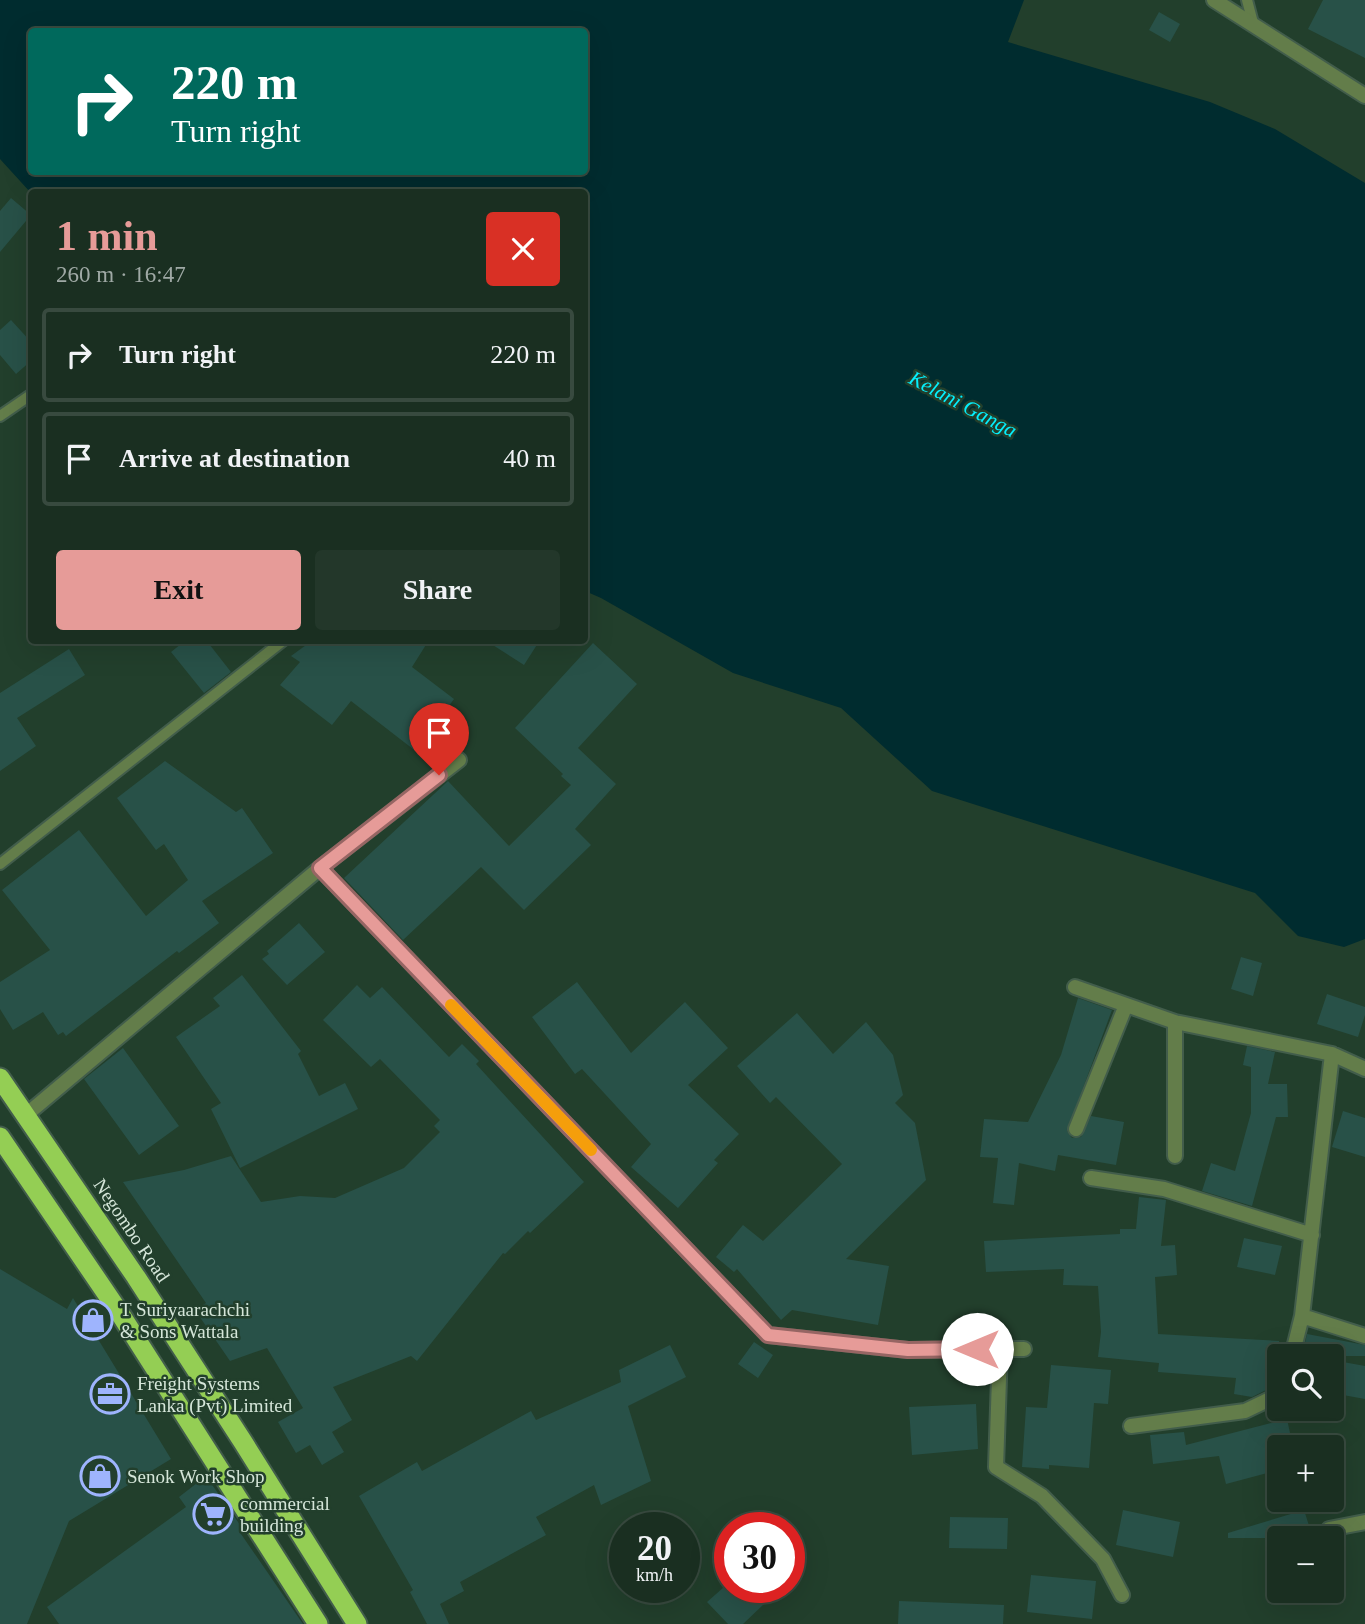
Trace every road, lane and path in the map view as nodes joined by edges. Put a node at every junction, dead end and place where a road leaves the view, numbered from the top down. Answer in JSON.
{"nodes":[{"id":1,"x":1214,"y":0,"type":"edge"},
{"id":2,"x":1247,"y":0,"type":"edge"},
{"id":3,"x":1253,"y":23,"type":"junction"},
{"id":4,"x":1365,"y":96,"type":"edge"},
{"id":5,"x":28,"y":397,"type":"edge"},
{"id":6,"x":0,"y":416,"type":"edge"},
{"id":7,"x":279,"y":644,"type":"edge"},
{"id":8,"x":459,"y":760,"type":"dead end"},
{"id":9,"x":0,"y":864,"type":"edge"},
{"id":10,"x":320,"y":868,"type":"junction"},
{"id":11,"x":1076,"y":987,"type":"dead end"},
{"id":12,"x":1126,"y":1005,"type":"junction"},
{"id":13,"x":1175,"y":1022,"type":"junction"},
{"id":14,"x":1332,"y":1054,"type":"junction"},
{"id":15,"x":1365,"y":1069,"type":"edge"},
{"id":16,"x":0,"y":1078,"type":"edge"},
{"id":17,"x":26,"y":1115,"type":"junction"},
{"id":18,"x":1076,"y":1129,"type":"dead end"},
{"id":19,"x":0,"y":1137,"type":"edge"},
{"id":20,"x":1175,"y":1156,"type":"dead end"},
{"id":21,"x":1091,"y":1178,"type":"dead end"},
{"id":22,"x":1312,"y":1235,"type":"junction"},
{"id":23,"x":1302,"y":1316,"type":"junction"},
{"id":24,"x":1365,"y":1336,"type":"edge"},
{"id":25,"x":1295,"y":1344,"type":"edge"},
{"id":26,"x":1000,"y":1349,"type":"junction"},
{"id":27,"x":1024,"y":1349,"type":"dead end"},
{"id":28,"x":1267,"y":1400,"type":"edge"},
{"id":29,"x":1131,"y":1426,"type":"dead end"},
{"id":30,"x":1365,"y":1522,"type":"edge"},
{"id":31,"x":1344,"y":1527,"type":"edge"},
{"id":32,"x":1122,"y":1595,"type":"dead end"},
{"id":33,"x":350,"y":1622,"type":"edge"},
{"id":34,"x":318,"y":1624,"type":"edge"}],
"edges":[{"from":1,"to":3,"type":"street"},
{"from":2,"to":3,"type":"lane"},
{"from":3,"to":4,"type":"street"},
{"from":5,"to":6,"type":"lane"},
{"from":7,"to":9,"type":"lane"},
{"from":8,"to":10,"type":"street"},
{"from":10,"to":17,"type":"street"},
{"from":10,"to":26,"type":"street"},
{"from":11,"to":12,"type":"street"},
{"from":12,"to":13,"type":"street"},
{"from":12,"to":18,"type":"street"},
{"from":13,"to":14,"type":"street"},
{"from":13,"to":20,"type":"street"},
{"from":14,"to":15,"type":"street"},
{"from":14,"to":22,"type":"street"},
{"from":16,"to":17,"type":"highway","name":"Negombo Road"},
{"from":17,"to":33,"type":"highway","name":"Negombo Road"},
{"from":19,"to":34,"type":"highway"},
{"from":21,"to":22,"type":"street"},
{"from":22,"to":23,"type":"street"},
{"from":23,"to":24,"type":"street"},
{"from":23,"to":25,"type":"street"},
{"from":26,"to":27,"type":"street"},
{"from":26,"to":32,"type":"street"},
{"from":28,"to":29,"type":"street"},
{"from":30,"to":31,"type":"street"}]}
